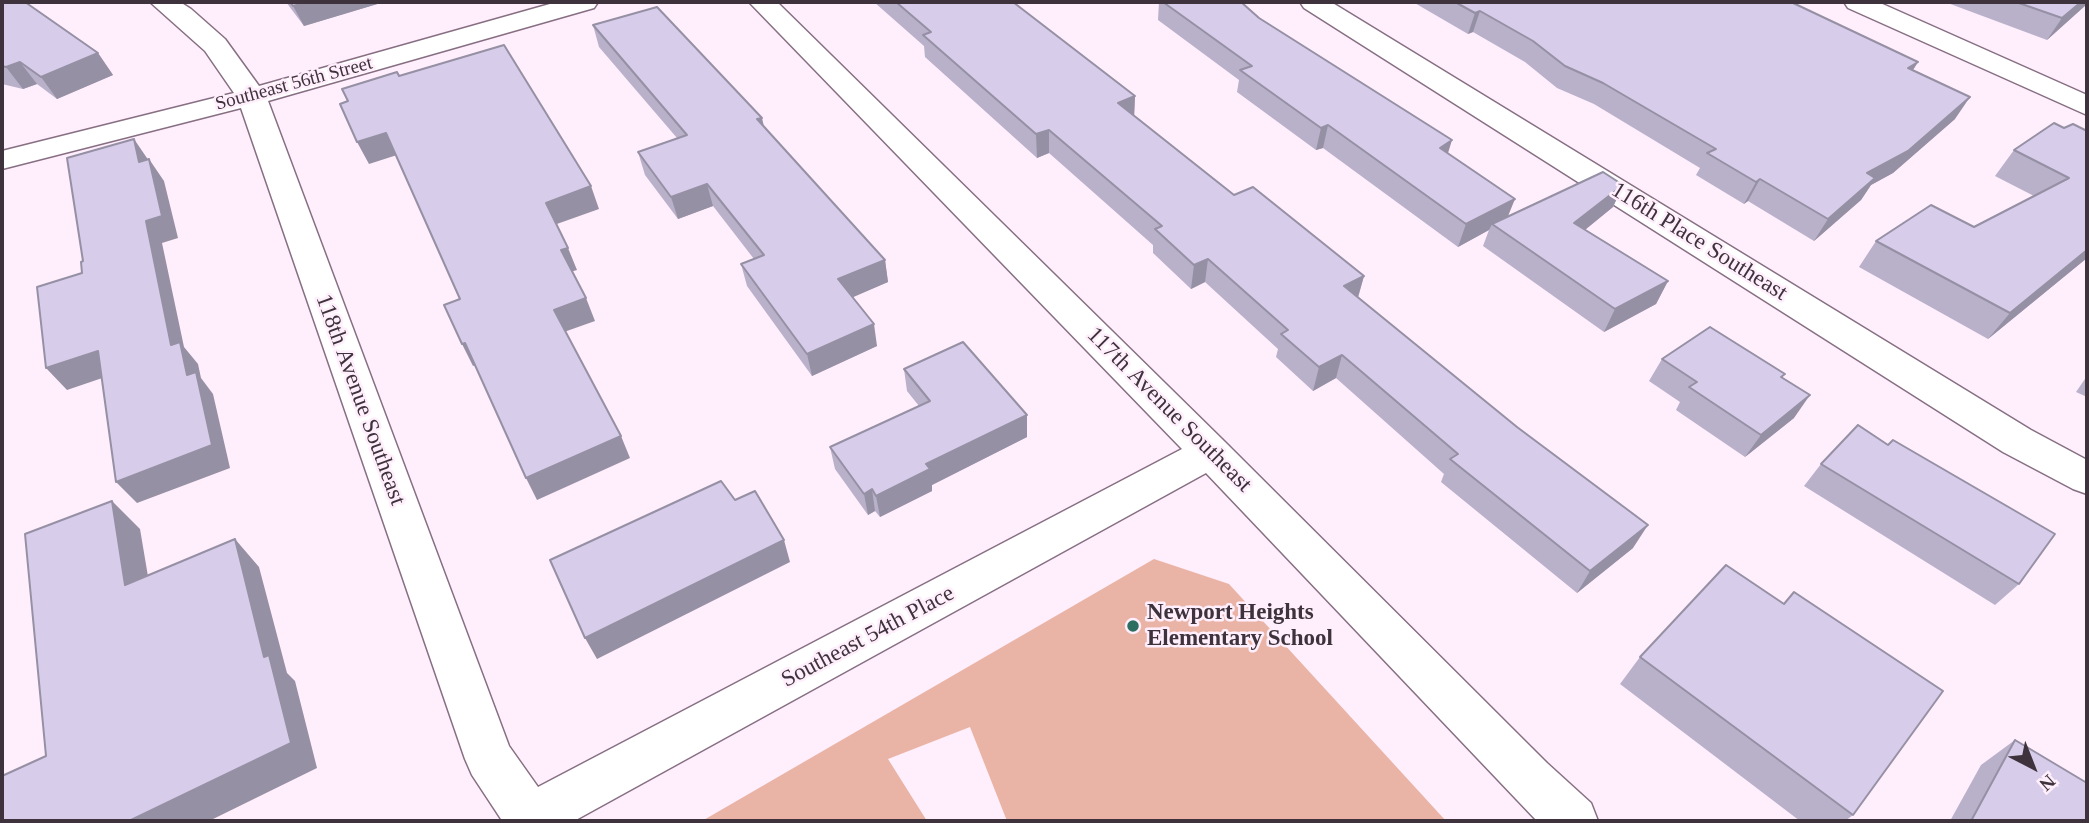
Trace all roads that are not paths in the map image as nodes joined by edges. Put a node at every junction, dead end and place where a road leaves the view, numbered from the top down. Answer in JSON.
{"nodes":[{"id":1,"x":163,"y":2,"type":"edge"},
{"id":2,"x":585,"y":2,"type":"edge"},
{"id":3,"x":762,"y":2,"type":"edge"},
{"id":4,"x":1313,"y":2,"type":"edge"},
{"id":5,"x":1857,"y":2,"type":"edge"},
{"id":6,"x":252,"y":97,"type":"junction"},
{"id":7,"x":2087,"y":106,"type":"edge"},
{"id":8,"x":2,"y":160,"type":"edge"},
{"id":9,"x":1210,"y":452,"type":"junction"},
{"id":10,"x":2087,"y":478,"type":"edge"},
{"id":11,"x":529,"y":820,"type":"edge"},
{"id":12,"x":1573,"y":821,"type":"edge"}],
"edges":[{"from":1,"to":6,"type":"street","name":"118th Avenue Southeast"},
{"from":2,"to":6,"type":"street","name":"Southeast 56th Street"},
{"from":3,"to":9,"type":"street","name":"117th Avenue Southeast"},
{"from":4,"to":10,"type":"street","name":"116th Place Southeast"},
{"from":5,"to":7,"type":"street"},
{"from":6,"to":8,"type":"street","name":"Southeast 56th Street"},
{"from":6,"to":11,"type":"street","name":"118th Avenue Southeast"},
{"from":9,"to":11,"type":"street","name":"Southeast 54th Place"},
{"from":9,"to":12,"type":"street","name":"117th Avenue Southeast"}]}
